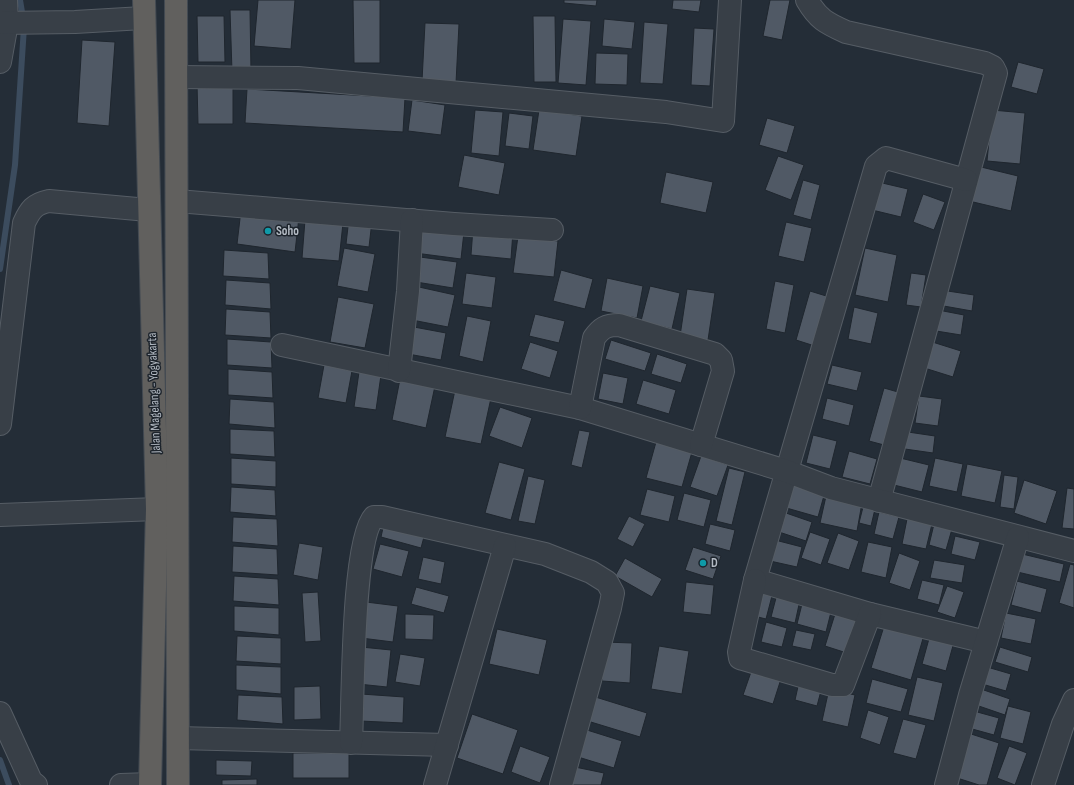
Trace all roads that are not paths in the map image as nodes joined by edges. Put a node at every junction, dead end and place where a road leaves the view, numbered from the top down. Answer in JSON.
{"nodes":[{"id":1,"x":6,"y":0,"type":"edge"},
{"id":2,"x":176,"y":0,"type":"edge"},
{"id":3,"x":730,"y":0,"type":"edge"},
{"id":4,"x":807,"y":0,"type":"edge"},
{"id":5,"x":143,"y":9,"type":"edge"},
{"id":6,"x":7,"y":23,"type":"edge"},
{"id":7,"x":0,"y":62,"type":"edge"},
{"id":8,"x":177,"y":77,"type":"junction"},
{"id":9,"x":966,"y":180,"type":"junction"},
{"id":10,"x":178,"y":201,"type":"junction"},
{"id":11,"x":148,"y":210,"type":"junction"},
{"id":12,"x":412,"y":220,"type":"junction"},
{"id":13,"x":552,"y":230,"type":"dead end"},
{"id":14,"x":282,"y":345,"type":"dead end"},
{"id":15,"x":399,"y":371,"type":"junction"},
{"id":16,"x":580,"y":408,"type":"junction"},
{"id":17,"x":0,"y":424,"type":"edge"},
{"id":18,"x":701,"y":445,"type":"junction"},
{"id":19,"x":786,"y":471,"type":"junction"},
{"id":20,"x":878,"y":501,"type":"junction"},
{"id":21,"x":157,"y":509,"type":"junction"},
{"id":22,"x":0,"y":514,"type":"edge"},
{"id":23,"x":1018,"y":537,"type":"junction"},
{"id":24,"x":505,"y":546,"type":"junction"},
{"id":25,"x":1074,"y":551,"type":"edge"},
{"id":26,"x":754,"y":580,"type":"junction"},
{"id":27,"x":870,"y":614,"type":"junction"},
{"id":28,"x":986,"y":642,"type":"junction"},
{"id":29,"x":1074,"y":700,"type":"edge"},
{"id":30,"x":0,"y":713,"type":"edge"},
{"id":31,"x":178,"y":738,"type":"junction"},
{"id":32,"x":351,"y":743,"type":"junction"},
{"id":33,"x":447,"y":745,"type":"junction"},
{"id":34,"x":150,"y":784,"type":"edge"},
{"id":35,"x":36,"y":785,"type":"edge"},
{"id":36,"x":121,"y":785,"type":"edge"},
{"id":37,"x":178,"y":785,"type":"edge"},
{"id":38,"x":436,"y":785,"type":"edge"},
{"id":39,"x":561,"y":785,"type":"edge"},
{"id":40,"x":946,"y":785,"type":"edge"},
{"id":41,"x":1043,"y":785,"type":"edge"}],
"edges":[{"from":1,"to":6,"type":"street"},
{"from":2,"to":8,"type":"highway","name":"Jalan Magelang - Yogyakarta"},
{"from":3,"to":8,"type":"street"},
{"from":4,"to":9,"type":"street"},
{"from":5,"to":6,"type":"street"},
{"from":5,"to":11,"type":"highway","name":"Jalan Magelang - Yogyakarta"},
{"from":6,"to":7,"type":"street"},
{"from":8,"to":10,"type":"highway","name":"Jalan Magelang - Yogyakarta"},
{"from":9,"to":19,"type":"street"},
{"from":9,"to":20,"type":"street"},
{"from":10,"to":12,"type":"street"},
{"from":10,"to":31,"type":"highway","name":"Jalan Magelang - Yogyakarta"},
{"from":11,"to":17,"type":"street"},
{"from":11,"to":21,"type":"highway","name":"Jalan Magelang - Yogyakarta"},
{"from":12,"to":13,"type":"street"},
{"from":12,"to":15,"type":"street"},
{"from":14,"to":15,"type":"street"},
{"from":15,"to":16,"type":"street"},
{"from":16,"to":18,"type":"street"},
{"from":16,"to":18,"type":"street"},
{"from":18,"to":19,"type":"street"},
{"from":19,"to":20,"type":"street"},
{"from":19,"to":26,"type":"street"},
{"from":20,"to":23,"type":"street"},
{"from":21,"to":22,"type":"street"},
{"from":21,"to":34,"type":"highway","name":"Jalan Magelang - Yogyakarta"},
{"from":23,"to":25,"type":"street"},
{"from":23,"to":28,"type":"street"},
{"from":24,"to":32,"type":"street"},
{"from":24,"to":33,"type":"street"},
{"from":24,"to":39,"type":"street"},
{"from":26,"to":27,"type":"street"},
{"from":26,"to":27,"type":"street"},
{"from":27,"to":28,"type":"street"},
{"from":28,"to":40,"type":"street"},
{"from":29,"to":41,"type":"street"},
{"from":30,"to":35,"type":"street"},
{"from":31,"to":32,"type":"street"},
{"from":31,"to":37,"type":"highway","name":"Jalan Magelang - Yogyakarta"},
{"from":32,"to":33,"type":"street"},
{"from":33,"to":38,"type":"street"},
{"from":34,"to":36,"type":"street"}]}
